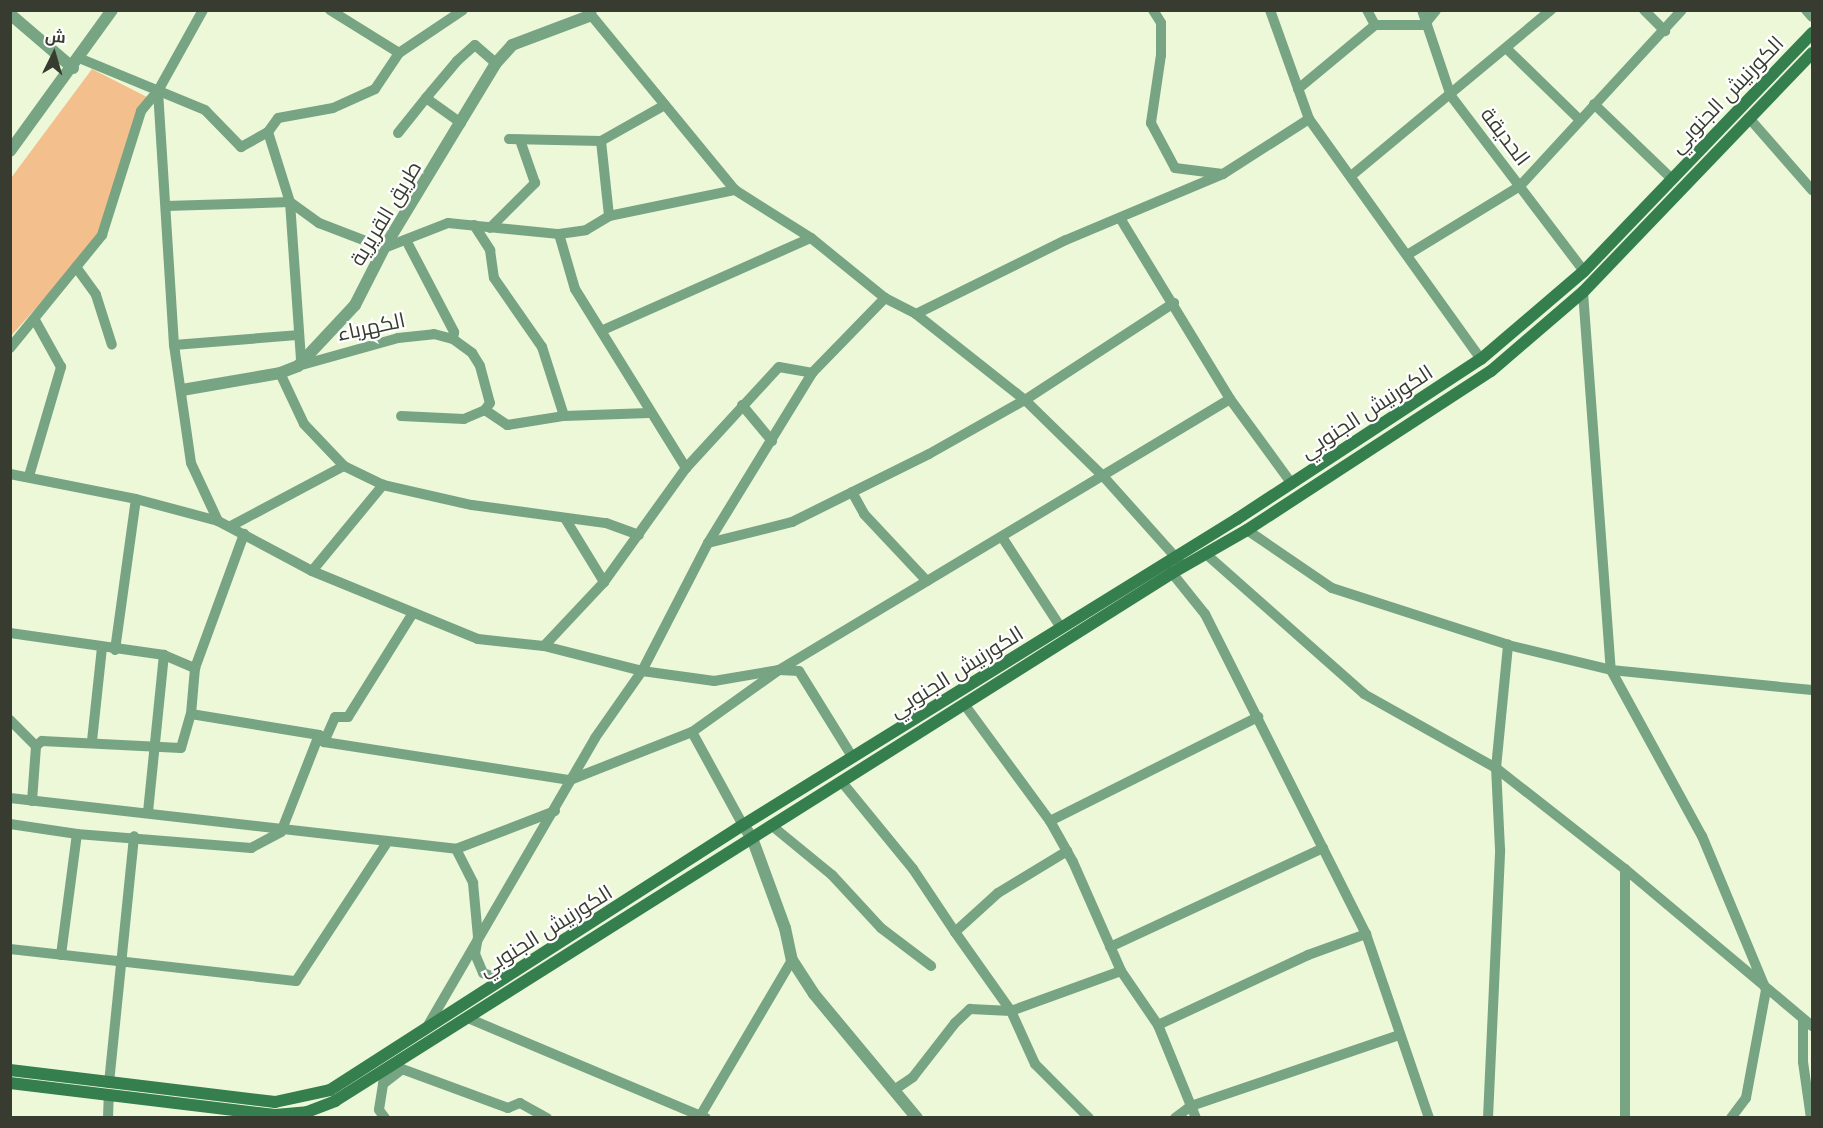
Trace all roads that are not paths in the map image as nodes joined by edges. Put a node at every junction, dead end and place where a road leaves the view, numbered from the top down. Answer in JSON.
{"nodes":[{"id":1,"x":112,"y":10,"type":"edge"},
{"id":2,"x":202,"y":10,"type":"edge"},
{"id":3,"x":330,"y":10,"type":"edge"},
{"id":4,"x":463,"y":10,"type":"edge"},
{"id":5,"x":1153,"y":10,"type":"edge"},
{"id":6,"x":1270,"y":10,"type":"edge"},
{"id":7,"x":1367,"y":10,"type":"edge"},
{"id":8,"x":1422,"y":10,"type":"edge"},
{"id":9,"x":1436,"y":10,"type":"edge"},
{"id":10,"x":1551,"y":10,"type":"edge"},
{"id":11,"x":1644,"y":10,"type":"edge"},
{"id":12,"x":1682,"y":10,"type":"edge"},
{"id":13,"x":1806,"y":10,"type":"edge"},
{"id":14,"x":589,"y":12,"type":"edge"},
{"id":15,"x":10,"y":14,"type":"edge"},
{"id":16,"x":1812,"y":17,"type":"edge"},
{"id":17,"x":1375,"y":25,"type":"junction"},
{"id":18,"x":1424,"y":25,"type":"junction"},
{"id":19,"x":1665,"y":31,"type":"junction"},
{"id":20,"x":1812,"y":33,"type":"edge"},
{"id":21,"x":1508,"y":50,"type":"junction"},
{"id":22,"x":399,"y":53,"type":"junction"},
{"id":23,"x":1812,"y":53,"type":"edge"},
{"id":24,"x":76,"y":63,"type":"junction"},
{"id":25,"x":496,"y":63,"type":"junction"},
{"id":26,"x":1298,"y":89,"type":"junction"},
{"id":27,"x":158,"y":91,"type":"junction"},
{"id":28,"x":1451,"y":96,"type":"junction"},
{"id":29,"x":426,"y":98,"type":"junction"},
{"id":30,"x":1594,"y":104,"type":"junction"},
{"id":31,"x":665,"y":105,"type":"junction"},
{"id":32,"x":1749,"y":118,"type":"junction"},
{"id":33,"x":1309,"y":119,"type":"junction"},
{"id":34,"x":1580,"y":120,"type":"junction"},
{"id":35,"x":461,"y":123,"type":"junction"},
{"id":36,"x":268,"y":132,"type":"junction"},
{"id":37,"x":398,"y":133,"type":"dead end"},
{"id":38,"x":602,"y":141,"type":"junction"},
{"id":39,"x":10,"y":152,"type":"edge"},
{"id":40,"x":1223,"y":174,"type":"junction"},
{"id":41,"x":1351,"y":176,"type":"junction"},
{"id":42,"x":1672,"y":179,"type":"junction"},
{"id":43,"x":1520,"y":186,"type":"junction"},
{"id":44,"x":735,"y":190,"type":"junction"},
{"id":45,"x":1812,"y":190,"type":"edge"},
{"id":46,"x":290,"y":202,"type":"junction"},
{"id":47,"x":166,"y":206,"type":"junction"},
{"id":48,"x":609,"y":216,"type":"junction"},
{"id":49,"x":1120,"y":218,"type":"junction"},
{"id":50,"x":474,"y":225,"type":"junction"},
{"id":51,"x":490,"y":228,"type":"junction"},
{"id":52,"x":560,"y":234,"type":"junction"},
{"id":53,"x":811,"y":238,"type":"junction"},
{"id":54,"x":406,"y":240,"type":"junction"},
{"id":55,"x":384,"y":248,"type":"junction"},
{"id":56,"x":1407,"y":255,"type":"junction"},
{"id":57,"x":76,"y":267,"type":"junction"},
{"id":58,"x":1584,"y":271,"type":"junction"},
{"id":59,"x":1583,"y":292,"type":"junction"},
{"id":60,"x":885,"y":298,"type":"junction"},
{"id":61,"x":1174,"y":303,"type":"junction"},
{"id":62,"x":916,"y":314,"type":"junction"},
{"id":63,"x":34,"y":320,"type":"junction"},
{"id":64,"x":603,"y":330,"type":"junction"},
{"id":65,"x":297,"y":335,"type":"junction"},
{"id":66,"x":453,"y":339,"type":"junction"},
{"id":67,"x":112,"y":345,"type":"dead end"},
{"id":68,"x":174,"y":345,"type":"junction"},
{"id":69,"x":10,"y":348,"type":"edge"},
{"id":70,"x":1481,"y":359,"type":"junction"},
{"id":71,"x":299,"y":363,"type":"junction"},
{"id":72,"x":812,"y":373,"type":"junction"},
{"id":73,"x":280,"y":374,"type":"junction"},
{"id":74,"x":182,"y":390,"type":"junction"},
{"id":75,"x":1230,"y":399,"type":"junction"},
{"id":76,"x":1025,"y":400,"type":"junction"},
{"id":77,"x":742,"y":405,"type":"junction"},
{"id":78,"x":485,"y":410,"type":"junction"},
{"id":79,"x":649,"y":413,"type":"junction"},
{"id":80,"x":401,"y":416,"type":"dead end"},
{"id":81,"x":564,"y":416,"type":"junction"},
{"id":82,"x":772,"y":441,"type":"junction"},
{"id":83,"x":344,"y":466,"type":"junction"},
{"id":84,"x":686,"y":468,"type":"junction"},
{"id":85,"x":11,"y":474,"type":"edge"},
{"id":86,"x":29,"y":476,"type":"junction"},
{"id":87,"x":1103,"y":476,"type":"junction"},
{"id":88,"x":1292,"y":484,"type":"junction"},
{"id":89,"x":383,"y":485,"type":"junction"},
{"id":90,"x":852,"y":492,"type":"junction"},
{"id":91,"x":136,"y":499,"type":"junction"},
{"id":92,"x":566,"y":520,"type":"junction"},
{"id":93,"x":218,"y":521,"type":"junction"},
{"id":94,"x":231,"y":526,"type":"junction"},
{"id":95,"x":1247,"y":530,"type":"junction"},
{"id":96,"x":244,"y":534,"type":"junction"},
{"id":97,"x":639,"y":535,"type":"junction"},
{"id":98,"x":1002,"y":537,"type":"junction"},
{"id":99,"x":708,"y":543,"type":"junction"},
{"id":100,"x":1206,"y":554,"type":"junction"},
{"id":101,"x":1179,"y":561,"type":"junction"},
{"id":102,"x":312,"y":571,"type":"junction"},
{"id":103,"x":1172,"y":573,"type":"junction"},
{"id":104,"x":927,"y":581,"type":"junction"},
{"id":105,"x":604,"y":582,"type":"junction"},
{"id":106,"x":413,"y":613,"type":"junction"},
{"id":107,"x":1061,"y":628,"type":"junction"},
{"id":108,"x":10,"y":633,"type":"edge"},
{"id":109,"x":1508,"y":645,"type":"junction"},
{"id":110,"x":544,"y":646,"type":"junction"},
{"id":111,"x":102,"y":648,"type":"junction"},
{"id":112,"x":115,"y":650,"type":"junction"},
{"id":113,"x":164,"y":655,"type":"junction"},
{"id":114,"x":195,"y":668,"type":"junction"},
{"id":115,"x":779,"y":670,"type":"junction"},
{"id":116,"x":1611,"y":670,"type":"junction"},
{"id":117,"x":642,"y":671,"type":"junction"},
{"id":118,"x":1812,"y":690,"type":"edge"},
{"id":119,"x":964,"y":704,"type":"junction"},
{"id":120,"x":191,"y":714,"type":"junction"},
{"id":121,"x":1258,"y":717,"type":"junction"},
{"id":122,"x":10,"y":720,"type":"edge"},
{"id":123,"x":692,"y":732,"type":"junction"},
{"id":124,"x":322,"y":739,"type":"junction"},
{"id":125,"x":92,"y":741,"type":"junction"},
{"id":126,"x":152,"y":745,"type":"junction"},
{"id":127,"x":36,"y":746,"type":"junction"},
{"id":128,"x":853,"y":758,"type":"junction"},
{"id":129,"x":1496,"y":768,"type":"junction"},
{"id":130,"x":570,"y":780,"type":"junction"},
{"id":131,"x":841,"y":781,"type":"junction"},
{"id":132,"x":10,"y":798,"type":"edge"},
{"id":133,"x":32,"y":801,"type":"junction"},
{"id":134,"x":555,"y":811,"type":"junction"},
{"id":135,"x":148,"y":812,"type":"junction"},
{"id":136,"x":1050,"y":821,"type":"junction"},
{"id":137,"x":10,"y":824,"type":"edge"},
{"id":138,"x":743,"y":825,"type":"junction"},
{"id":139,"x":771,"y":825,"type":"junction"},
{"id":140,"x":281,"y":832,"type":"junction"},
{"id":141,"x":77,"y":834,"type":"junction"},
{"id":142,"x":134,"y":836,"type":"junction"},
{"id":143,"x":752,"y":837,"type":"junction"},
{"id":144,"x":386,"y":844,"type":"junction"},
{"id":145,"x":1323,"y":848,"type":"junction"},
{"id":146,"x":456,"y":849,"type":"junction"},
{"id":147,"x":1066,"y":851,"type":"junction"},
{"id":148,"x":1625,"y":869,"type":"junction"},
{"id":149,"x":955,"y":932,"type":"junction"},
{"id":150,"x":1366,"y":934,"type":"junction"},
{"id":151,"x":478,"y":937,"type":"junction"},
{"id":152,"x":1110,"y":947,"type":"junction"},
{"id":153,"x":10,"y":949,"type":"edge"},
{"id":154,"x":61,"y":954,"type":"junction"},
{"id":155,"x":792,"y":960,"type":"junction"},
{"id":156,"x":120,"y":962,"type":"junction"},
{"id":157,"x":931,"y":966,"type":"dead end"},
{"id":158,"x":1121,"y":971,"type":"junction"},
{"id":159,"x":502,"y":980,"type":"junction"},
{"id":160,"x":1766,"y":990,"type":"junction"},
{"id":161,"x":1011,"y":1011,"type":"junction"},
{"id":162,"x":470,"y":1019,"type":"junction"},
{"id":163,"x":1808,"y":1022,"type":"edge"},
{"id":164,"x":1158,"y":1025,"type":"junction"},
{"id":165,"x":426,"y":1028,"type":"junction"},
{"id":166,"x":1399,"y":1035,"type":"junction"},
{"id":167,"x":10,"y":1070,"type":"edge"},
{"id":168,"x":384,"y":1077,"type":"junction"},
{"id":169,"x":10,"y":1083,"type":"edge"},
{"id":170,"x":109,"y":1088,"type":"junction"},
{"id":171,"x":894,"y":1090,"type":"junction"},
{"id":172,"x":1191,"y":1106,"type":"junction"},
{"id":173,"x":702,"y":1117,"type":"edge"},
{"id":174,"x":108,"y":1118,"type":"edge"},
{"id":175,"x":385,"y":1118,"type":"edge"},
{"id":176,"x":547,"y":1118,"type":"edge"},
{"id":177,"x":917,"y":1118,"type":"edge"},
{"id":178,"x":1089,"y":1118,"type":"edge"},
{"id":179,"x":1175,"y":1118,"type":"edge"},
{"id":180,"x":1196,"y":1118,"type":"edge"},
{"id":181,"x":1429,"y":1118,"type":"edge"},
{"id":182,"x":1488,"y":1118,"type":"edge"},
{"id":183,"x":1625,"y":1118,"type":"edge"},
{"id":184,"x":1731,"y":1118,"type":"edge"},
{"id":185,"x":1811,"y":1118,"type":"edge"}],
"edges":[{"from":1,"to":24,"type":"street"},
{"from":2,"to":27,"type":"street"},
{"from":3,"to":22,"type":"street"},
{"from":4,"to":22,"type":"street"},
{"from":5,"to":40,"type":"street"},
{"from":6,"to":26,"type":"street"},
{"from":7,"to":17,"type":"street"},
{"from":8,"to":18,"type":"street","name":"الحديقة"},
{"from":9,"to":18,"type":"street"},
{"from":10,"to":21,"type":"street"},
{"from":11,"to":19,"type":"street"},
{"from":12,"to":19,"type":"street"},
{"from":13,"to":16,"type":"street"},
{"from":14,"to":25,"type":"street","name":"طريق القريرية"},
{"from":14,"to":31,"type":"street"},
{"from":15,"to":24,"type":"street"},
{"from":17,"to":18,"type":"street"},
{"from":17,"to":26,"type":"street"},
{"from":18,"to":28,"type":"street","name":"الحديقة"},
{"from":19,"to":30,"type":"street"},
{"from":20,"to":42,"type":"main road","name":"الكورنيش الجنوبي"},
{"from":21,"to":28,"type":"street"},
{"from":21,"to":34,"type":"street"},
{"from":22,"to":36,"type":"street"},
{"from":23,"to":32,"type":"main road","name":"الكورنيش الجنوبي"},
{"from":24,"to":27,"type":"street"},
{"from":24,"to":39,"type":"street"},
{"from":25,"to":29,"type":"street"},
{"from":25,"to":35,"type":"street","name":"طريق القريرية"},
{"from":26,"to":33,"type":"street"},
{"from":27,"to":36,"type":"street"},
{"from":27,"to":47,"type":"street"},
{"from":27,"to":57,"type":"street"},
{"from":28,"to":41,"type":"street"},
{"from":28,"to":43,"type":"street","name":"الحديقة"},
{"from":29,"to":35,"type":"street"},
{"from":29,"to":37,"type":"street"},
{"from":30,"to":34,"type":"street"},
{"from":30,"to":42,"type":"street"},
{"from":31,"to":38,"type":"street"},
{"from":31,"to":44,"type":"street"},
{"from":32,"to":45,"type":"street"},
{"from":32,"to":59,"type":"main road","name":"الكورنيش الجنوبي"},
{"from":33,"to":40,"type":"street"},
{"from":33,"to":41,"type":"street"},
{"from":34,"to":43,"type":"street"},
{"from":35,"to":55,"type":"street","name":"طريق القريرية"},
{"from":36,"to":46,"type":"street"},
{"from":38,"to":48,"type":"street"},
{"from":38,"to":51,"type":"street"},
{"from":40,"to":49,"type":"street"},
{"from":41,"to":56,"type":"street"},
{"from":42,"to":58,"type":"main road","name":"الكورنيش الجنوبي"},
{"from":43,"to":56,"type":"street"},
{"from":43,"to":58,"type":"street","name":"الحديقة"},
{"from":44,"to":48,"type":"street"},
{"from":44,"to":53,"type":"street"},
{"from":46,"to":47,"type":"street"},
{"from":46,"to":55,"type":"street"},
{"from":46,"to":65,"type":"street"},
{"from":47,"to":68,"type":"street"},
{"from":48,"to":52,"type":"street"},
{"from":49,"to":61,"type":"street"},
{"from":49,"to":62,"type":"street"},
{"from":50,"to":51,"type":"street"},
{"from":50,"to":54,"type":"street"},
{"from":50,"to":81,"type":"street"},
{"from":51,"to":52,"type":"street"},
{"from":52,"to":64,"type":"street"},
{"from":53,"to":60,"type":"street"},
{"from":53,"to":64,"type":"street"},
{"from":54,"to":55,"type":"street"},
{"from":54,"to":66,"type":"street"},
{"from":55,"to":71,"type":"street","name":"طريق القريرية"},
{"from":56,"to":70,"type":"street"},
{"from":57,"to":63,"type":"street"},
{"from":57,"to":67,"type":"street"},
{"from":58,"to":70,"type":"main road","name":"الكورنيش الجنوبي"},
{"from":59,"to":95,"type":"main road","name":"الكورنيش الجنوبي"},
{"from":59,"to":116,"type":"street"},
{"from":60,"to":62,"type":"street"},
{"from":60,"to":72,"type":"street"},
{"from":61,"to":75,"type":"street"},
{"from":61,"to":76,"type":"street"},
{"from":62,"to":76,"type":"street"},
{"from":63,"to":69,"type":"street"},
{"from":63,"to":86,"type":"street"},
{"from":64,"to":79,"type":"street"},
{"from":65,"to":68,"type":"street"},
{"from":65,"to":71,"type":"street"},
{"from":66,"to":71,"type":"street","name":"الكهرباء"},
{"from":66,"to":78,"type":"street"},
{"from":68,"to":74,"type":"street"},
{"from":70,"to":88,"type":"main road","name":"الكورنيش الجنوبي"},
{"from":71,"to":73,"type":"street","name":"طريق القريرية"},
{"from":72,"to":77,"type":"street"},
{"from":72,"to":82,"type":"street"},
{"from":73,"to":74,"type":"street","name":"طريق القريرية"},
{"from":73,"to":83,"type":"street"},
{"from":74,"to":93,"type":"street"},
{"from":75,"to":87,"type":"street"},
{"from":75,"to":88,"type":"street"},
{"from":76,"to":87,"type":"street"},
{"from":76,"to":90,"type":"street"},
{"from":77,"to":82,"type":"street"},
{"from":77,"to":84,"type":"street"},
{"from":78,"to":80,"type":"street"},
{"from":78,"to":81,"type":"street"},
{"from":79,"to":81,"type":"street"},
{"from":79,"to":84,"type":"street"},
{"from":82,"to":99,"type":"street"},
{"from":83,"to":89,"type":"street"},
{"from":83,"to":94,"type":"street"},
{"from":84,"to":97,"type":"street"},
{"from":85,"to":86,"type":"street"},
{"from":86,"to":91,"type":"street"},
{"from":87,"to":98,"type":"street"},
{"from":87,"to":101,"type":"street"},
{"from":88,"to":101,"type":"main road","name":"الكورنيش الجنوبي"},
{"from":89,"to":92,"type":"street"},
{"from":89,"to":102,"type":"street"},
{"from":90,"to":99,"type":"street"},
{"from":90,"to":104,"type":"street"},
{"from":91,"to":93,"type":"street"},
{"from":91,"to":112,"type":"street"},
{"from":92,"to":97,"type":"street"},
{"from":92,"to":105,"type":"street"},
{"from":93,"to":94,"type":"street"},
{"from":94,"to":96,"type":"street"},
{"from":95,"to":100,"type":"main road","name":"الكورنيش الجنوبي"},
{"from":95,"to":109,"type":"street"},
{"from":96,"to":102,"type":"street"},
{"from":96,"to":114,"type":"street"},
{"from":97,"to":105,"type":"street"},
{"from":98,"to":104,"type":"street"},
{"from":98,"to":107,"type":"street"},
{"from":99,"to":117,"type":"street"},
{"from":100,"to":101,"type":"main road","name":"الكورنيش الجنوبي"},
{"from":100,"to":129,"type":"street"},
{"from":101,"to":103,"type":"main road","name":"الكورنيش الجنوبي"},
{"from":101,"to":107,"type":"main road","name":"الكورنيش الجنوبي"},
{"from":102,"to":106,"type":"street"},
{"from":103,"to":119,"type":"main road","name":"الكورنيش الجنوبي"},
{"from":103,"to":121,"type":"street"},
{"from":104,"to":115,"type":"street"},
{"from":105,"to":110,"type":"street"},
{"from":106,"to":110,"type":"street"},
{"from":106,"to":124,"type":"street"},
{"from":107,"to":128,"type":"main road","name":"الكورنيش الجنوبي"},
{"from":108,"to":111,"type":"street"},
{"from":109,"to":116,"type":"street"},
{"from":109,"to":129,"type":"street"},
{"from":110,"to":117,"type":"street"},
{"from":111,"to":112,"type":"street"},
{"from":111,"to":125,"type":"street"},
{"from":112,"to":113,"type":"street"},
{"from":113,"to":114,"type":"street"},
{"from":113,"to":126,"type":"street"},
{"from":114,"to":120,"type":"street"},
{"from":115,"to":117,"type":"street"},
{"from":115,"to":123,"type":"street"},
{"from":115,"to":128,"type":"street"},
{"from":116,"to":118,"type":"street"},
{"from":116,"to":160,"type":"street"},
{"from":117,"to":130,"type":"street"},
{"from":119,"to":131,"type":"main road","name":"الكورنيش الجنوبي"},
{"from":119,"to":136,"type":"street"},
{"from":120,"to":124,"type":"street"},
{"from":120,"to":126,"type":"street"},
{"from":121,"to":136,"type":"street"},
{"from":121,"to":145,"type":"street"},
{"from":122,"to":127,"type":"street"},
{"from":123,"to":130,"type":"street"},
{"from":123,"to":138,"type":"street"},
{"from":124,"to":130,"type":"street"},
{"from":124,"to":140,"type":"street"},
{"from":125,"to":126,"type":"street"},
{"from":125,"to":127,"type":"street"},
{"from":126,"to":135,"type":"street"},
{"from":127,"to":133,"type":"street"},
{"from":128,"to":138,"type":"main road","name":"الكورنيش الجنوبي"},
{"from":129,"to":148,"type":"street"},
{"from":129,"to":182,"type":"street"},
{"from":130,"to":134,"type":"street"},
{"from":131,"to":139,"type":"main road","name":"الكورنيش الجنوبي"},
{"from":131,"to":149,"type":"street"},
{"from":132,"to":133,"type":"street"},
{"from":133,"to":135,"type":"street"},
{"from":134,"to":146,"type":"street"},
{"from":134,"to":151,"type":"street"},
{"from":135,"to":140,"type":"street"},
{"from":136,"to":147,"type":"street"},
{"from":137,"to":141,"type":"street"},
{"from":138,"to":143,"type":"street"},
{"from":138,"to":159,"type":"main road","name":"الكورنيش الجنوبي"},
{"from":139,"to":143,"type":"main road","name":"الكورنيش الجنوبي"},
{"from":139,"to":157,"type":"street"},
{"from":140,"to":142,"type":"street"},
{"from":140,"to":144,"type":"street"},
{"from":141,"to":142,"type":"street"},
{"from":141,"to":154,"type":"street"},
{"from":142,"to":156,"type":"street"},
{"from":143,"to":155,"type":"street"},
{"from":143,"to":162,"type":"main road","name":"الكورنيش الجنوبي"},
{"from":144,"to":146,"type":"street"},
{"from":144,"to":156,"type":"street"},
{"from":145,"to":150,"type":"street"},
{"from":145,"to":152,"type":"street"},
{"from":146,"to":151,"type":"street"},
{"from":147,"to":149,"type":"street"},
{"from":147,"to":152,"type":"street"},
{"from":148,"to":160,"type":"street"},
{"from":148,"to":183,"type":"street"},
{"from":149,"to":161,"type":"street"},
{"from":150,"to":164,"type":"street"},
{"from":150,"to":166,"type":"street"},
{"from":151,"to":159,"type":"street"},
{"from":151,"to":165,"type":"street"},
{"from":152,"to":158,"type":"street"},
{"from":153,"to":154,"type":"street"},
{"from":154,"to":156,"type":"street"},
{"from":155,"to":171,"type":"street"},
{"from":155,"to":173,"type":"street"},
{"from":156,"to":170,"type":"street"},
{"from":158,"to":161,"type":"street"},
{"from":158,"to":164,"type":"street"},
{"from":159,"to":165,"type":"main road","name":"الكورنيش الجنوبي"},
{"from":160,"to":163,"type":"street"},
{"from":160,"to":184,"type":"street"},
{"from":161,"to":171,"type":"street"},
{"from":161,"to":178,"type":"street"},
{"from":162,"to":168,"type":"main road","name":"الكورنيش الجنوبي"},
{"from":162,"to":173,"type":"street"},
{"from":163,"to":185,"type":"street"},
{"from":164,"to":172,"type":"street"},
{"from":165,"to":170,"type":"main road","name":"الكورنيش الجنوبي"},
{"from":166,"to":172,"type":"street"},
{"from":166,"to":181,"type":"street"},
{"from":167,"to":170,"type":"main road","name":"الكورنيش الجنوبي"},
{"from":168,"to":170,"type":"main road","name":"الكورنيش الجنوبي"},
{"from":168,"to":175,"type":"street"},
{"from":168,"to":176,"type":"street"},
{"from":169,"to":170,"type":"main road","name":"الكورنيش الجنوبي"},
{"from":170,"to":174,"type":"street"},
{"from":171,"to":177,"type":"street"},
{"from":172,"to":179,"type":"street"},
{"from":172,"to":180,"type":"street"}]}
